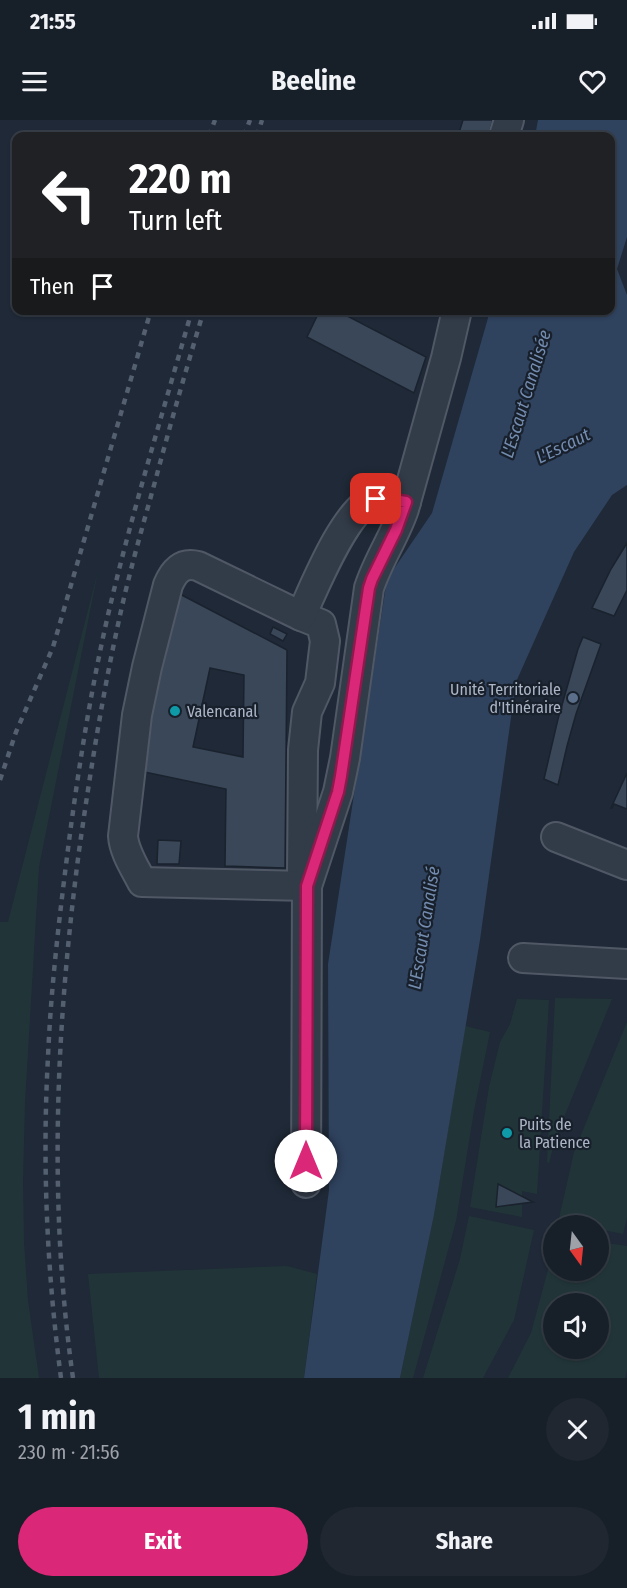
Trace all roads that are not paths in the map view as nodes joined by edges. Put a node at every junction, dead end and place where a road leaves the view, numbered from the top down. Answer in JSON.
{"nodes":[{"id":1,"x":456,"y":315,"type":"edge"},
{"id":2,"x":406,"y":502,"type":"junction"},
{"id":3,"x":301,"y":616,"type":"junction"},
{"id":4,"x":556,"y":837,"type":"dead end"},
{"id":5,"x":627,"y":865,"type":"edge"},
{"id":6,"x":304,"y":886,"type":"junction"},
{"id":7,"x":523,"y":958,"type":"dead end"},
{"id":8,"x":627,"y":964,"type":"edge"},
{"id":9,"x":306,"y":1184,"type":"dead end"}],
"edges":[{"from":1,"to":2,"type":"street"},
{"from":2,"to":3,"type":"street"},
{"from":2,"to":6,"type":"street"},
{"from":3,"to":6,"type":"street"},
{"from":3,"to":6,"type":"street"},
{"from":4,"to":5,"type":"street"},
{"from":6,"to":9,"type":"street"},
{"from":7,"to":8,"type":"street"}]}
